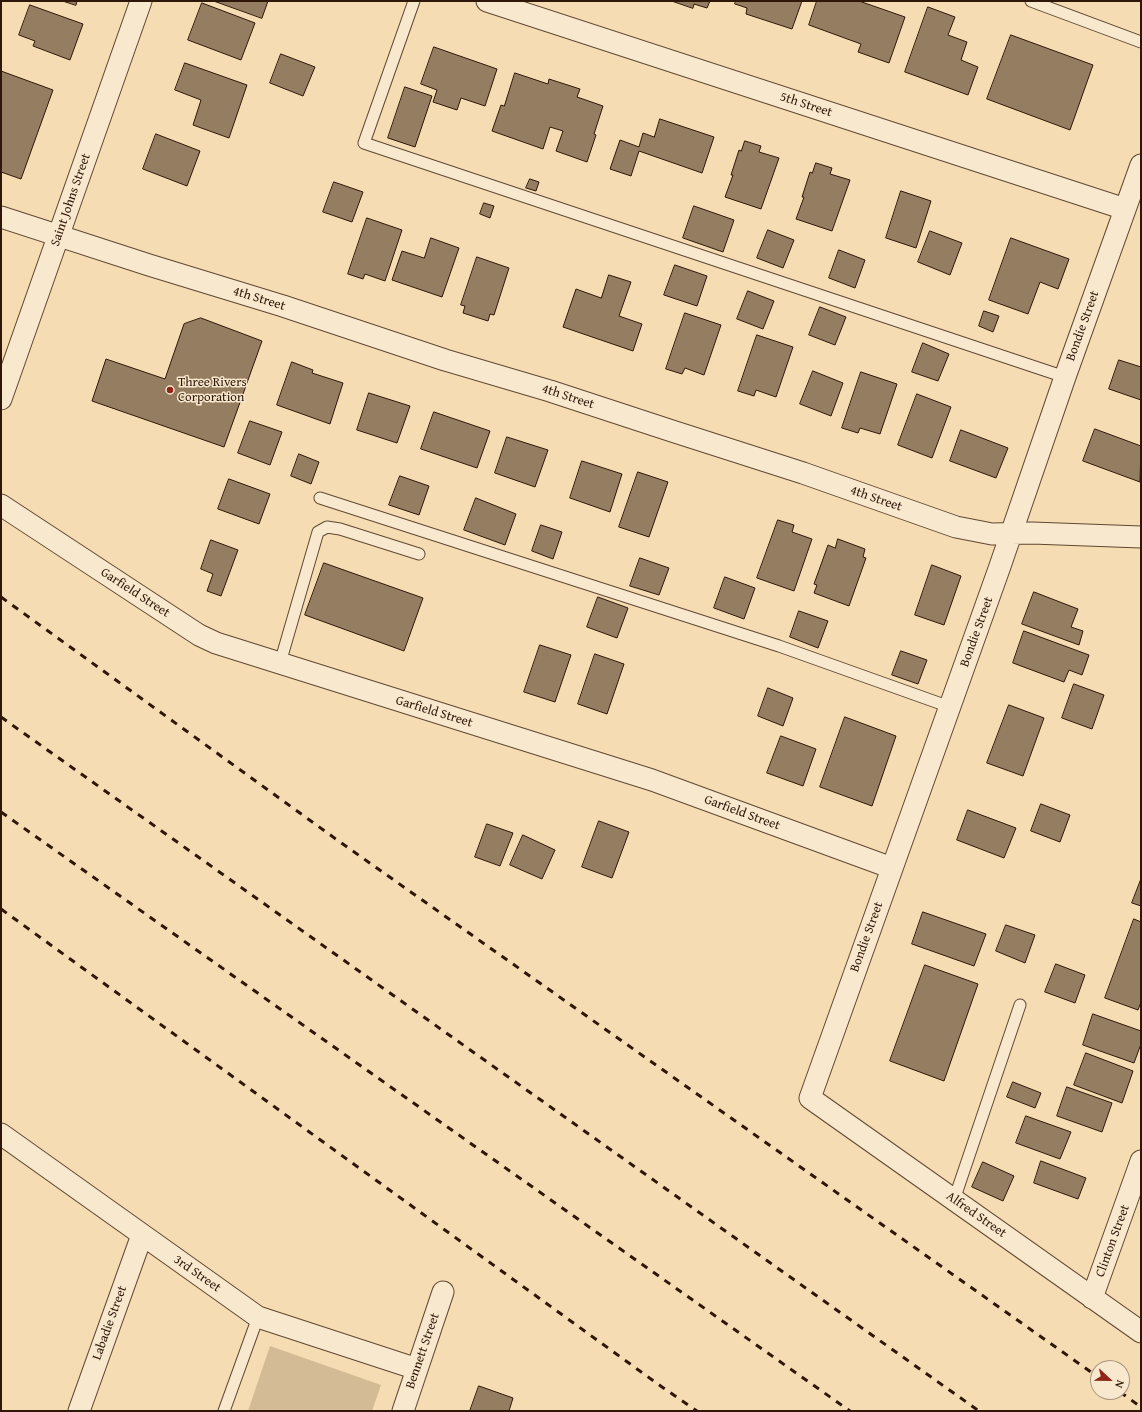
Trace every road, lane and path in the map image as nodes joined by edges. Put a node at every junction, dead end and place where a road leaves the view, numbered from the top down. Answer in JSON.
{"nodes":[{"id":1,"x":141,"y":1,"type":"edge"},
{"id":2,"x":414,"y":1,"type":"edge"},
{"id":3,"x":488,"y":1,"type":"edge"},
{"id":4,"x":1031,"y":1,"type":"edge"},
{"id":5,"x":1141,"y":42,"type":"edge"},
{"id":6,"x":1141,"y":165,"type":"edge"},
{"id":7,"x":1125,"y":209,"type":"junction"},
{"id":8,"x":1,"y":217,"type":"edge"},
{"id":9,"x":58,"y":236,"type":"junction"},
{"id":10,"x":1065,"y":377,"type":"junction"},
{"id":11,"x":1,"y":399,"type":"edge"},
{"id":12,"x":320,"y":498,"type":"dead end"},
{"id":13,"x":1,"y":505,"type":"edge"},
{"id":14,"x":1012,"y":534,"type":"junction"},
{"id":15,"x":1141,"y":538,"type":"edge"},
{"id":16,"x":419,"y":554,"type":"dead end"},
{"id":17,"x":280,"y":663,"type":"junction"},
{"id":18,"x":950,"y":707,"type":"junction"},
{"id":19,"x":892,"y":868,"type":"junction"},
{"id":20,"x":1020,"y":1005,"type":"dead end"},
{"id":21,"x":810,"y":1098,"type":"joint"},
{"id":22,"x":1,"y":1134,"type":"edge"},
{"id":23,"x":1141,"y":1161,"type":"edge"},
{"id":24,"x":954,"y":1200,"type":"junction"},
{"id":25,"x":142,"y":1235,"type":"junction"},
{"id":26,"x":443,"y":1292,"type":"dead end"},
{"id":27,"x":1092,"y":1298,"type":"junction"},
{"id":28,"x":258,"y":1317,"type":"junction"},
{"id":29,"x":1141,"y":1332,"type":"edge"},
{"id":30,"x":417,"y":1369,"type":"junction"},
{"id":31,"x":79,"y":1411,"type":"edge"},
{"id":32,"x":224,"y":1411,"type":"edge"},
{"id":33,"x":403,"y":1411,"type":"edge"}],
"edges":[{"from":1,"to":9,"type":"street","name":"Saint Johns Street"},
{"from":2,"to":10,"type":"lane"},
{"from":3,"to":7,"type":"street","name":"5th Street"},
{"from":4,"to":5,"type":"lane"},
{"from":6,"to":7,"type":"street","name":"Bondie Street"},
{"from":7,"to":10,"type":"street","name":"Bondie Street"},
{"from":8,"to":9,"type":"street","name":"4th Street"},
{"from":9,"to":11,"type":"street","name":"Saint Johns Street"},
{"from":9,"to":14,"type":"street","name":"4th Street"},
{"from":10,"to":14,"type":"street","name":"Bondie Street"},
{"from":12,"to":18,"type":"lane"},
{"from":13,"to":17,"type":"street","name":"Garfield Street"},
{"from":14,"to":15,"type":"street","name":"4th Street"},
{"from":14,"to":18,"type":"street","name":"Bondie Street"},
{"from":16,"to":17,"type":"lane"},
{"from":17,"to":19,"type":"street","name":"Garfield Street"},
{"from":18,"to":19,"type":"street","name":"Bondie Street"},
{"from":19,"to":21,"type":"street","name":"Bondie Street"},
{"from":20,"to":24,"type":"lane"},
{"from":21,"to":24,"type":"street","name":"Alfred Street"},
{"from":22,"to":25,"type":"street","name":"3rd Street"},
{"from":23,"to":27,"type":"street","name":"Clinton Street"},
{"from":24,"to":27,"type":"street","name":"Alfred Street"},
{"from":25,"to":28,"type":"street","name":"3rd Street"},
{"from":25,"to":31,"type":"street","name":"Labadie Street"},
{"from":26,"to":30,"type":"street","name":"Bennett Street"},
{"from":27,"to":29,"type":"street","name":"Alfred Street"},
{"from":28,"to":30,"type":"street","name":"3rd Street"},
{"from":28,"to":32,"type":"lane"},
{"from":30,"to":33,"type":"street","name":"Bennett Street"}]}
